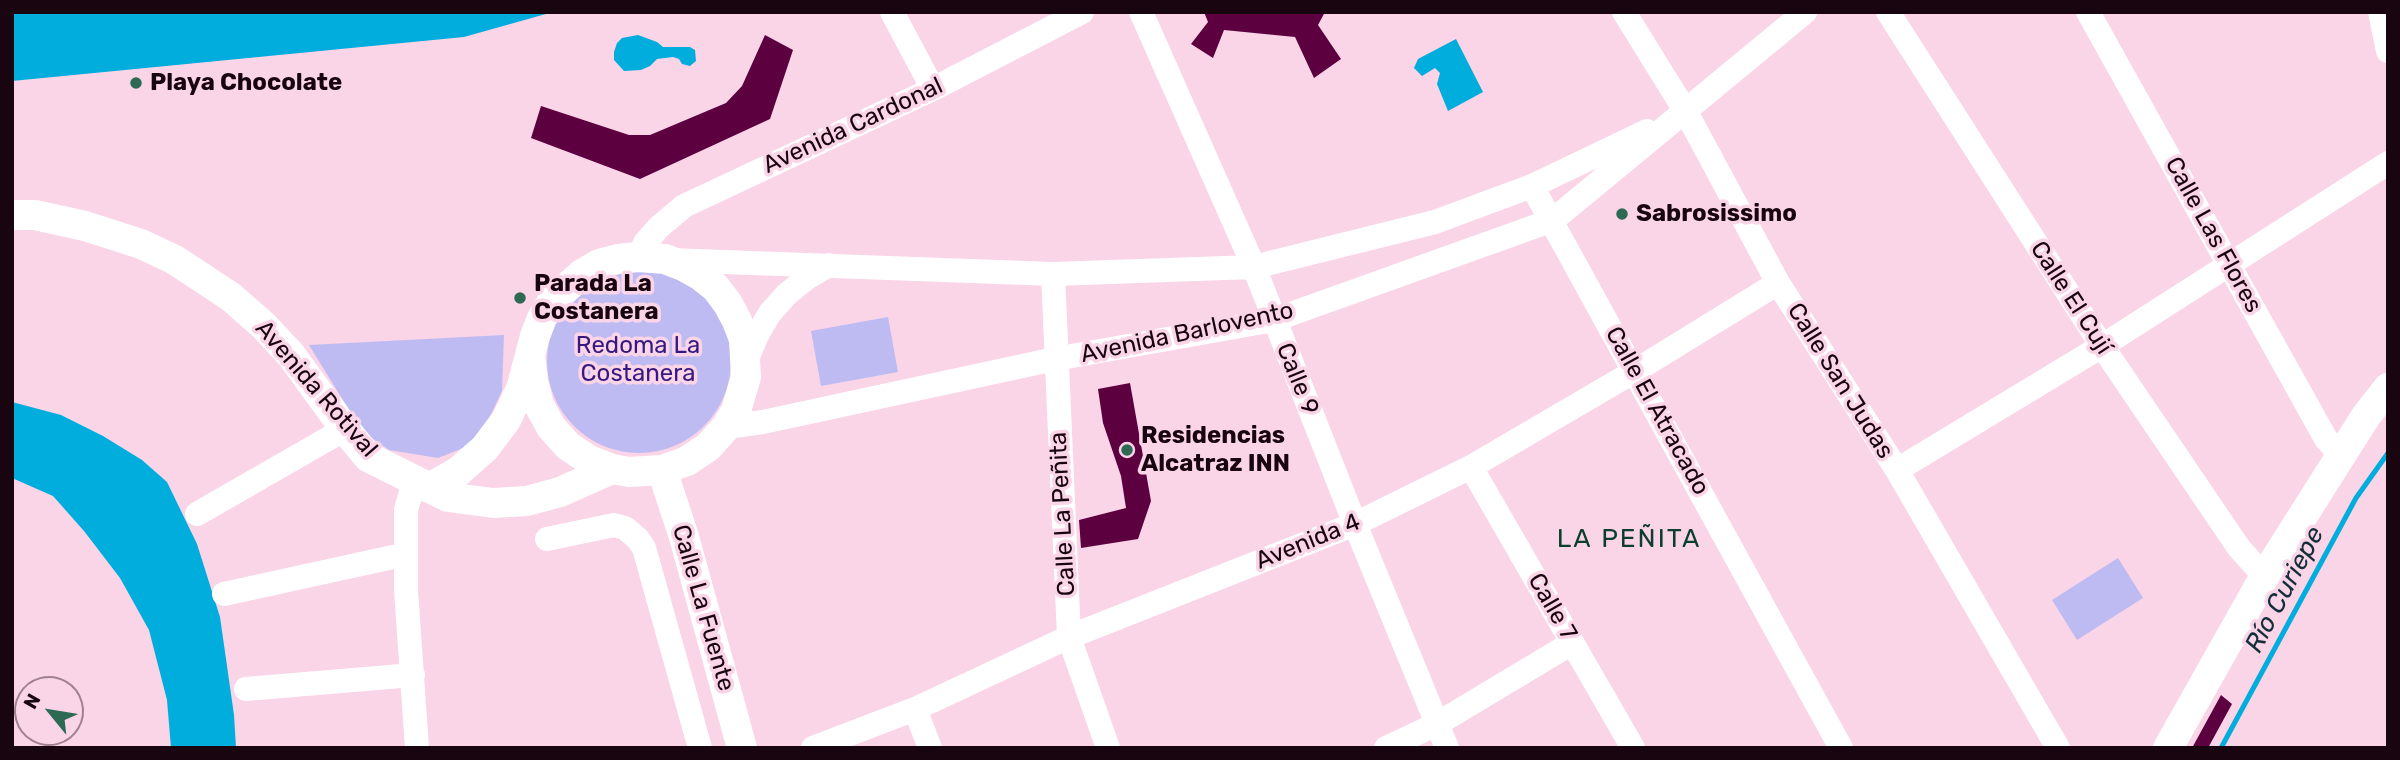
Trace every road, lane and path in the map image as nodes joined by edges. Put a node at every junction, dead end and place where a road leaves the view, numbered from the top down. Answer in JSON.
{"nodes":[{"id":1,"x":892,"y":12,"type":"edge"},
{"id":2,"x":1082,"y":12,"type":"edge"},
{"id":3,"x":1141,"y":12,"type":"edge"},
{"id":4,"x":1624,"y":12,"type":"edge"},
{"id":5,"x":1805,"y":12,"type":"edge"},
{"id":6,"x":1888,"y":12,"type":"edge"},
{"id":7,"x":2088,"y":12,"type":"edge"},
{"id":8,"x":2380,"y":12,"type":"edge"},
{"id":9,"x":2388,"y":51,"type":"edge"},
{"id":10,"x":933,"y":89,"type":"junction"},
{"id":11,"x":1686,"y":112,"type":"junction"},
{"id":12,"x":2388,"y":163,"type":"edge"},
{"id":13,"x":1532,"y":186,"type":"junction"},
{"id":14,"x":12,"y":215,"type":"edge"},
{"id":15,"x":1552,"y":220,"type":"junction"},
{"id":16,"x":651,"y":258,"type":"junction"},
{"id":17,"x":2228,"y":263,"type":"junction"},
{"id":18,"x":829,"y":265,"type":"junction"},
{"id":19,"x":1254,"y":267,"type":"junction"},
{"id":20,"x":1053,"y":274,"type":"junction"},
{"id":21,"x":1778,"y":283,"type":"junction"},
{"id":22,"x":1274,"y":320,"type":"junction"},
{"id":23,"x":2102,"y":346,"type":"junction"},
{"id":24,"x":530,"y":355,"type":"junction"},
{"id":25,"x":747,"y":359,"type":"junction"},
{"id":26,"x":1055,"y":359,"type":"junction"},
{"id":27,"x":2388,"y":369,"type":"edge"},
{"id":28,"x":1635,"y":371,"type":"junction"},
{"id":29,"x":2388,"y":388,"type":"edge"},
{"id":30,"x":2366,"y":416,"type":"junction"},
{"id":31,"x":726,"y":427,"type":"junction"},
{"id":32,"x":345,"y":429,"type":"junction"},
{"id":33,"x":2341,"y":455,"type":"junction"},
{"id":34,"x":1471,"y":467,"type":"junction"},
{"id":35,"x":612,"y":469,"type":"junction"},
{"id":36,"x":662,"y":470,"type":"junction"},
{"id":37,"x":1897,"y":470,"type":"junction"},
{"id":38,"x":422,"y":485,"type":"junction"},
{"id":39,"x":197,"y":514,"type":"dead end"},
{"id":40,"x":1355,"y":524,"type":"junction"},
{"id":41,"x":547,"y":539,"type":"dead end"},
{"id":42,"x":406,"y":557,"type":"junction"},
{"id":43,"x":2266,"y":573,"type":"junction"},
{"id":44,"x":224,"y":594,"type":"dead end"},
{"id":45,"x":1069,"y":637,"type":"junction"},
{"id":46,"x":1572,"y":643,"type":"junction"},
{"id":47,"x":413,"y":675,"type":"junction"},
{"id":48,"x":246,"y":689,"type":"dead end"},
{"id":49,"x":915,"y":709,"type":"junction"},
{"id":50,"x":1437,"y":724,"type":"junction"},
{"id":51,"x":417,"y":748,"type":"edge"},
{"id":52,"x":700,"y":748,"type":"edge"},
{"id":53,"x":742,"y":748,"type":"edge"},
{"id":54,"x":813,"y":748,"type":"edge"},
{"id":55,"x":930,"y":748,"type":"edge"},
{"id":56,"x":1108,"y":748,"type":"edge"},
{"id":57,"x":1386,"y":748,"type":"edge"},
{"id":58,"x":1447,"y":748,"type":"edge"},
{"id":59,"x":1633,"y":748,"type":"edge"},
{"id":60,"x":1841,"y":748,"type":"edge"},
{"id":61,"x":2058,"y":748,"type":"edge"},
{"id":62,"x":2168,"y":748,"type":"edge"}],
"edges":[{"from":1,"to":10,"type":"street"},
{"from":2,"to":10,"type":"street","name":"Avenida Cardonal"},
{"from":3,"to":19,"type":"street","name":"Calle 9"},
{"from":4,"to":11,"type":"street","name":"Calle San Judas"},
{"from":5,"to":11,"type":"street","name":"Avenida Barlovento"},
{"from":6,"to":23,"type":"street","name":"Calle El Cují"},
{"from":7,"to":17,"type":"street","name":"Calle Las Flores"},
{"from":8,"to":9,"type":"street"},
{"from":10,"to":16,"type":"street","name":"Avenida Cardonal"},
{"from":11,"to":13,"type":"street","name":"Avenida Barlovento"},
{"from":11,"to":15,"type":"street","name":"Avenida Barlovento"},
{"from":11,"to":21,"type":"street","name":"Calle San Judas"},
{"from":12,"to":17,"type":"street"},
{"from":13,"to":15,"type":"street","name":"Calle El Atracado"},
{"from":13,"to":19,"type":"street","name":"Avenida Barlovento"},
{"from":14,"to":32,"type":"main road","name":"Avenida Rotival"},
{"from":15,"to":22,"type":"street","name":"Avenida Barlovento"},
{"from":15,"to":28,"type":"street","name":"Calle El Atracado"},
{"from":16,"to":18,"type":"street","name":"Avenida Barlovento"},
{"from":16,"to":24,"type":"main road"},
{"from":16,"to":25,"type":"main road"},
{"from":17,"to":23,"type":"street"},
{"from":17,"to":33,"type":"street","name":"Calle Las Flores"},
{"from":18,"to":20,"type":"street","name":"Avenida Barlovento"},
{"from":18,"to":25,"type":"street"},
{"from":19,"to":20,"type":"street","name":"Avenida Barlovento"},
{"from":19,"to":22,"type":"street","name":"Calle 9"},
{"from":20,"to":26,"type":"street","name":"Calle La Peñita"},
{"from":21,"to":28,"type":"street","name":"Avenida 4"},
{"from":21,"to":37,"type":"street","name":"Calle San Judas"},
{"from":22,"to":26,"type":"street","name":"Avenida Barlovento"},
{"from":22,"to":40,"type":"street","name":"Calle 9"},
{"from":23,"to":37,"type":"street"},
{"from":23,"to":43,"type":"street","name":"Calle El Cují"},
{"from":24,"to":35,"type":"main road"},
{"from":24,"to":38,"type":"main road"},
{"from":25,"to":31,"type":"main road"},
{"from":26,"to":31,"type":"street","name":"Avenida Barlovento"},
{"from":26,"to":45,"type":"street","name":"Calle La Peñita"},
{"from":27,"to":30,"type":"main road"},
{"from":28,"to":34,"type":"street","name":"Avenida 4"},
{"from":28,"to":60,"type":"street","name":"Calle El Atracado"},
{"from":29,"to":30,"type":"main road"},
{"from":30,"to":33,"type":"main road"},
{"from":31,"to":36,"type":"main road"},
{"from":32,"to":38,"type":"main road","name":"Avenida Rotival"},
{"from":32,"to":39,"type":"street"},
{"from":33,"to":43,"type":"main road"},
{"from":34,"to":40,"type":"street","name":"Avenida 4"},
{"from":34,"to":46,"type":"street","name":"Calle 7"},
{"from":35,"to":36,"type":"main road"},
{"from":35,"to":38,"type":"main road","name":"Avenida Rotival"},
{"from":36,"to":53,"type":"main road","name":"Calle La Fuente"},
{"from":37,"to":61,"type":"street","name":"Calle San Judas"},
{"from":38,"to":42,"type":"street"},
{"from":40,"to":45,"type":"street","name":"Avenida 4"},
{"from":40,"to":50,"type":"street","name":"Calle 9"},
{"from":41,"to":52,"type":"street"},
{"from":42,"to":44,"type":"street"},
{"from":42,"to":47,"type":"street"},
{"from":43,"to":62,"type":"main road"},
{"from":45,"to":49,"type":"street","name":"Avenida 4"},
{"from":45,"to":56,"type":"street","name":"Calle La Peñita"},
{"from":46,"to":50,"type":"street"},
{"from":46,"to":59,"type":"street","name":"Calle 7"},
{"from":47,"to":48,"type":"street"},
{"from":47,"to":51,"type":"street"},
{"from":49,"to":54,"type":"street","name":"Avenida 4"},
{"from":49,"to":55,"type":"street"},
{"from":50,"to":57,"type":"street"},
{"from":50,"to":58,"type":"street","name":"Calle 9"}]}
